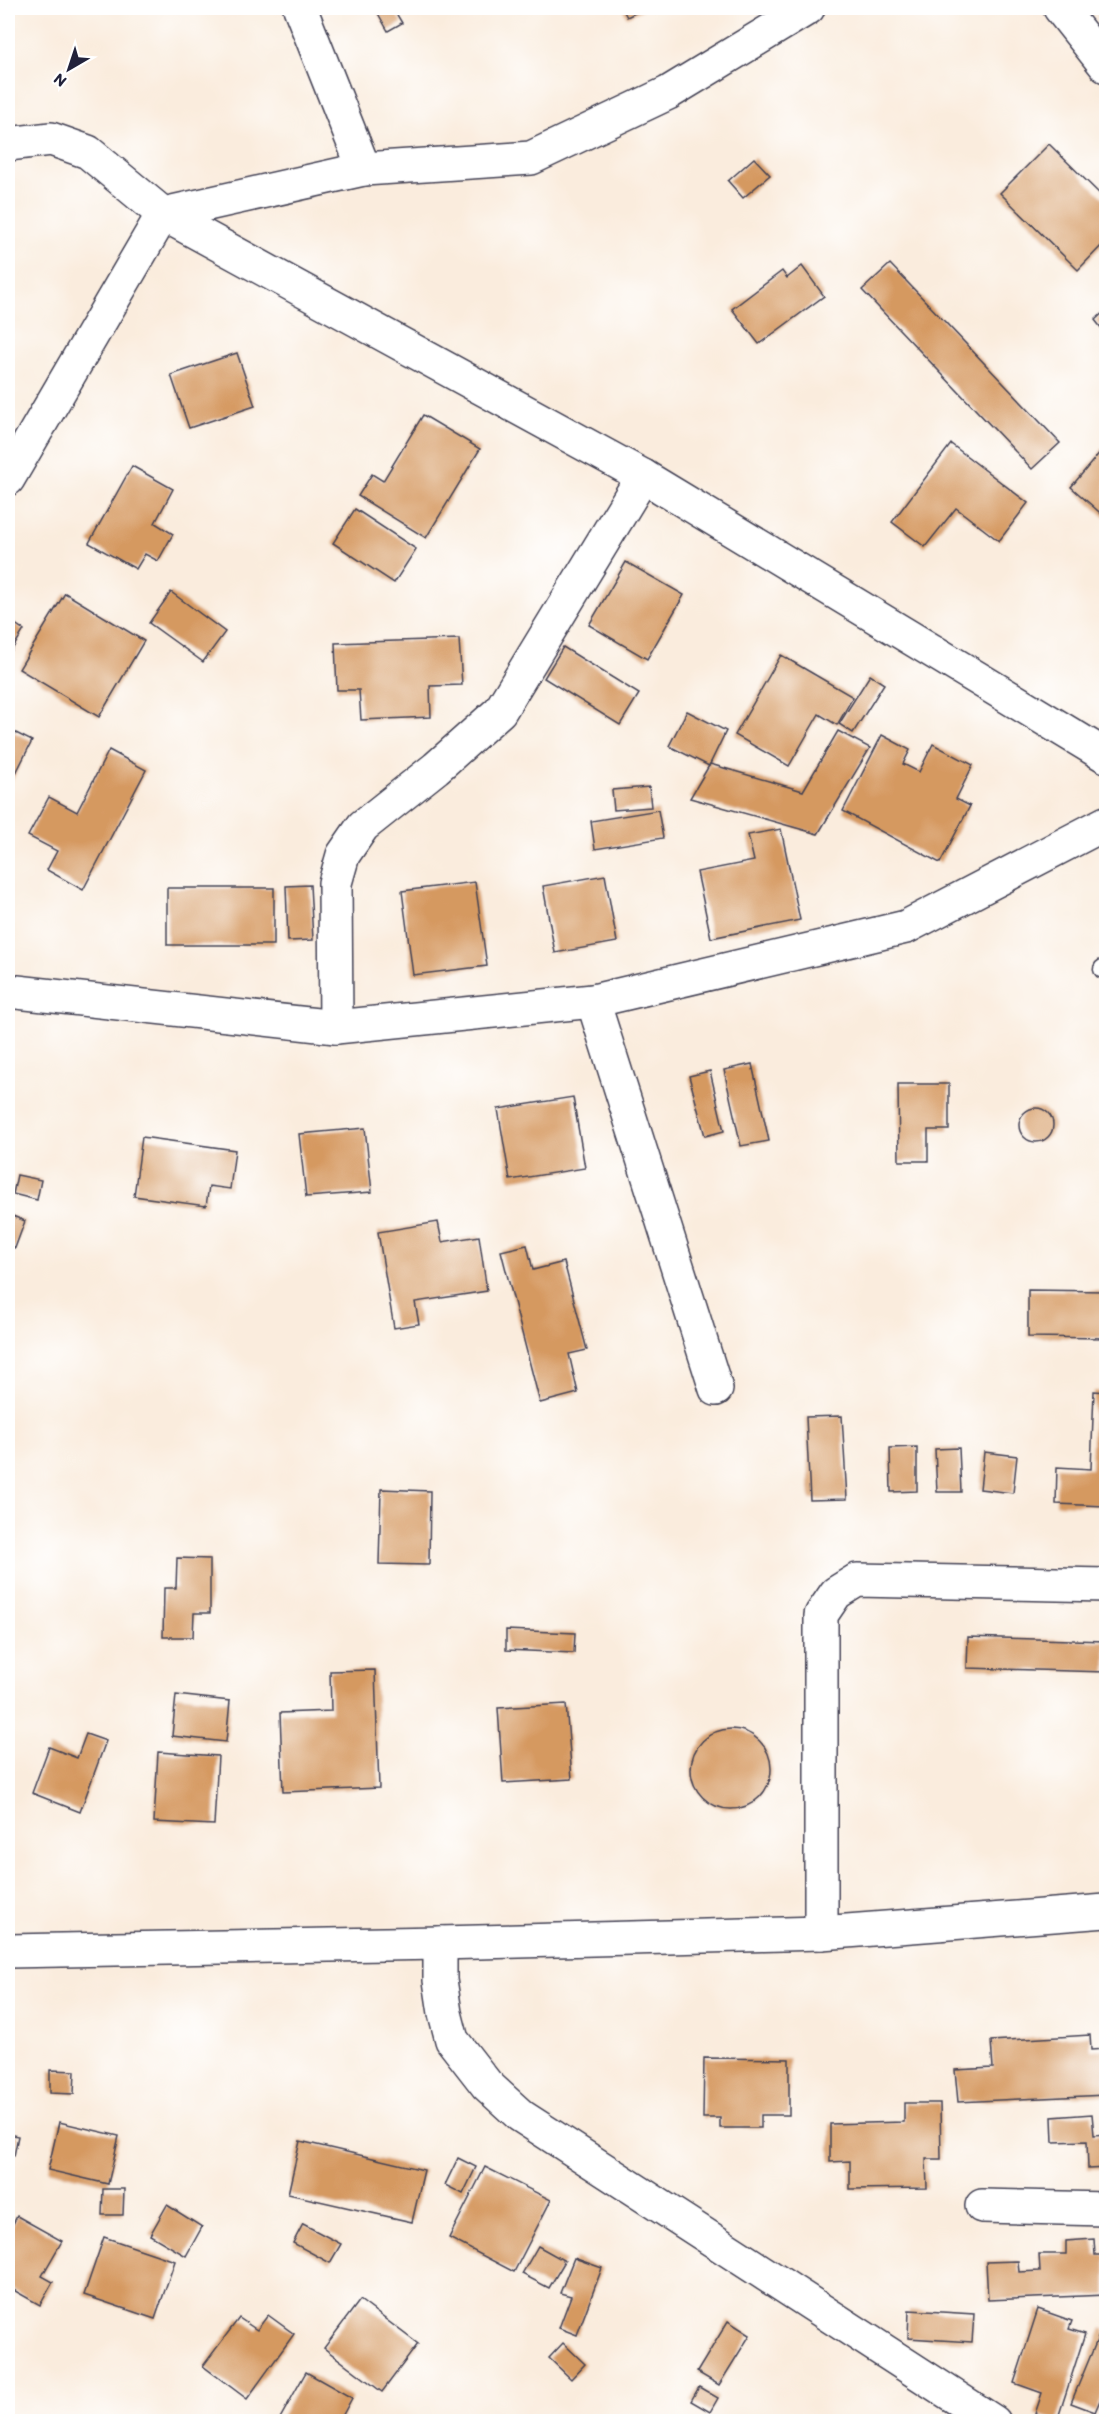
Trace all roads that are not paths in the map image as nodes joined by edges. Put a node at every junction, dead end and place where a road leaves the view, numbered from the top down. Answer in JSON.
{"nodes":[{"id":1,"x":300,"y":8,"type":"edge"},
{"id":2,"x":808,"y":8,"type":"edge"},
{"id":3,"x":1060,"y":8,"type":"edge"},
{"id":4,"x":1107,"y":66,"type":"edge"},
{"id":5,"x":8,"y":144,"type":"edge"},
{"id":6,"x":364,"y":168,"type":"junction"},
{"id":7,"x":163,"y":214,"type":"junction"},
{"id":8,"x":643,"y":476,"type":"junction"},
{"id":9,"x":8,"y":479,"type":"edge"},
{"id":10,"x":1107,"y":756,"type":"edge"},
{"id":11,"x":1107,"y":823,"type":"edge"},
{"id":12,"x":8,"y":991,"type":"edge"},
{"id":13,"x":593,"y":1001,"type":"junction"},
{"id":14,"x":336,"y":1027,"type":"junction"},
{"id":15,"x":716,"y":1389,"type":"dead end"},
{"id":16,"x":1107,"y":1585,"type":"edge"},
{"id":17,"x":1107,"y":1911,"type":"edge"},
{"id":18,"x":821,"y":1933,"type":"junction"},
{"id":19,"x":440,"y":1943,"type":"junction"},
{"id":20,"x":8,"y":1951,"type":"edge"},
{"id":21,"x":982,"y":2206,"type":"dead end"},
{"id":22,"x":1107,"y":2209,"type":"edge"},
{"id":23,"x":994,"y":2421,"type":"edge"}],
"edges":[{"from":1,"to":6,"type":"main road"},
{"from":2,"to":6,"type":"main road"},
{"from":3,"to":4,"type":"main road"},
{"from":5,"to":7,"type":"main road"},
{"from":6,"to":7,"type":"main road"},
{"from":7,"to":8,"type":"main road"},
{"from":7,"to":9,"type":"main road"},
{"from":8,"to":10,"type":"main road"},
{"from":8,"to":14,"type":"main road"},
{"from":11,"to":13,"type":"main road"},
{"from":12,"to":14,"type":"main road"},
{"from":13,"to":14,"type":"main road"},
{"from":13,"to":15,"type":"main road"},
{"from":16,"to":18,"type":"main road"},
{"from":17,"to":18,"type":"main road"},
{"from":18,"to":19,"type":"main road"},
{"from":19,"to":20,"type":"main road"},
{"from":19,"to":23,"type":"main road"},
{"from":21,"to":22,"type":"main road"}]}
